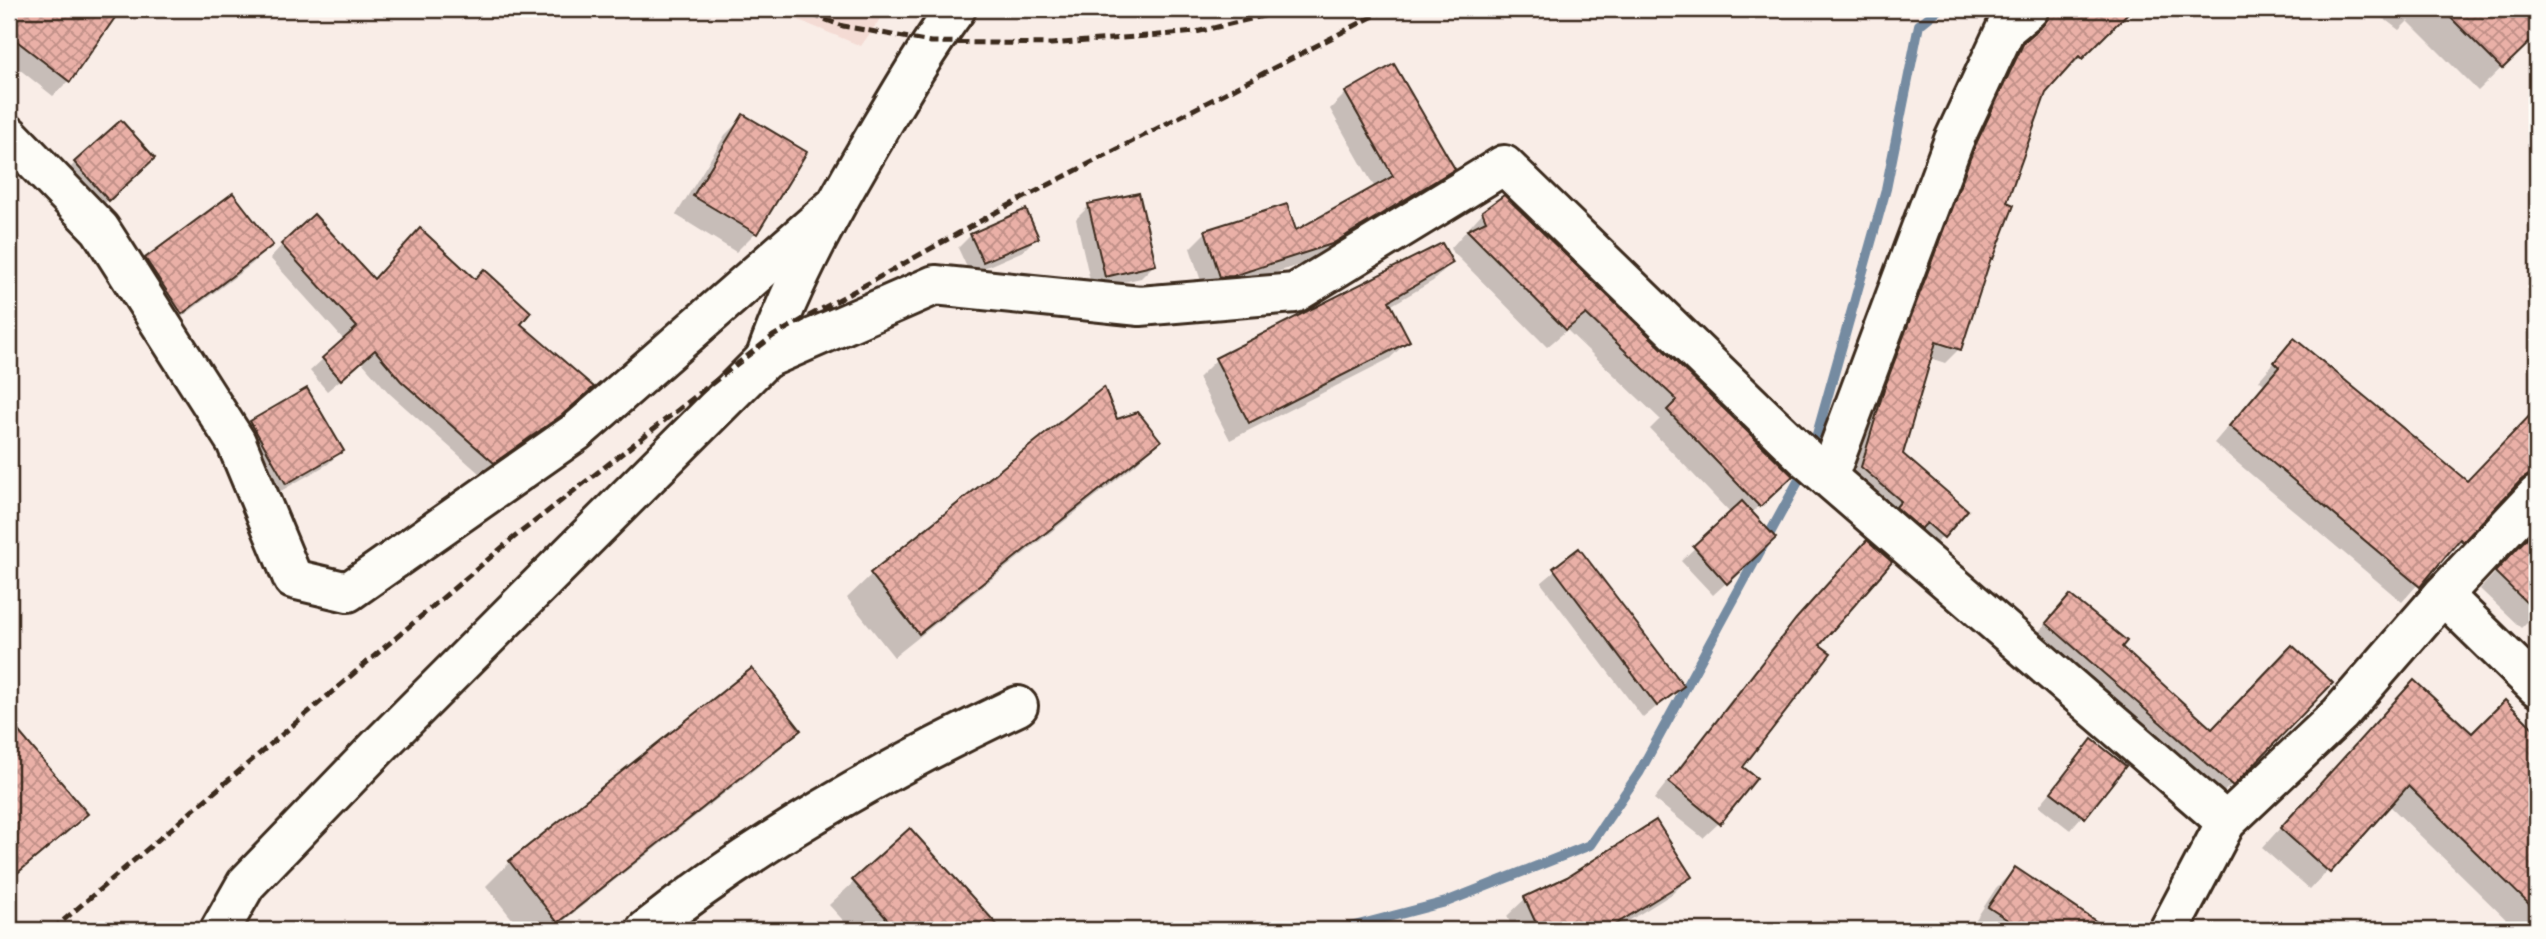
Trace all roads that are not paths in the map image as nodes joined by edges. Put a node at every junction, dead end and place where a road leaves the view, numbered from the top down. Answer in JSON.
{"nodes":[{"id":1,"x":956,"y":9,"type":"edge"},
{"id":2,"x":2029,"y":9,"type":"edge"},
{"id":3,"x":9,"y":135,"type":"edge"},
{"id":4,"x":832,"y":208,"type":"junction"},
{"id":5,"x":765,"y":359,"type":"junction"},
{"id":6,"x":1828,"y":477,"type":"junction"},
{"id":7,"x":2537,"y":495,"type":"edge"},
{"id":8,"x":2443,"y":595,"type":"junction"},
{"id":9,"x":2537,"y":687,"type":"edge"},
{"id":10,"x":1018,"y":706,"type":"dead end"},
{"id":11,"x":2227,"y":822,"type":"junction"},
{"id":12,"x":220,"y":930,"type":"edge"},
{"id":13,"x":646,"y":930,"type":"edge"},
{"id":14,"x":2169,"y":930,"type":"edge"}],
"edges":[{"from":1,"to":4,"type":"street"},
{"from":2,"to":6,"type":"street"},
{"from":3,"to":4,"type":"street"},
{"from":4,"to":5,"type":"street"},
{"from":5,"to":6,"type":"street"},
{"from":5,"to":12,"type":"street"},
{"from":6,"to":11,"type":"street"},
{"from":7,"to":8,"type":"street"},
{"from":8,"to":9,"type":"street"},
{"from":8,"to":11,"type":"street"},
{"from":10,"to":13,"type":"street"},
{"from":11,"to":14,"type":"street"}]}
